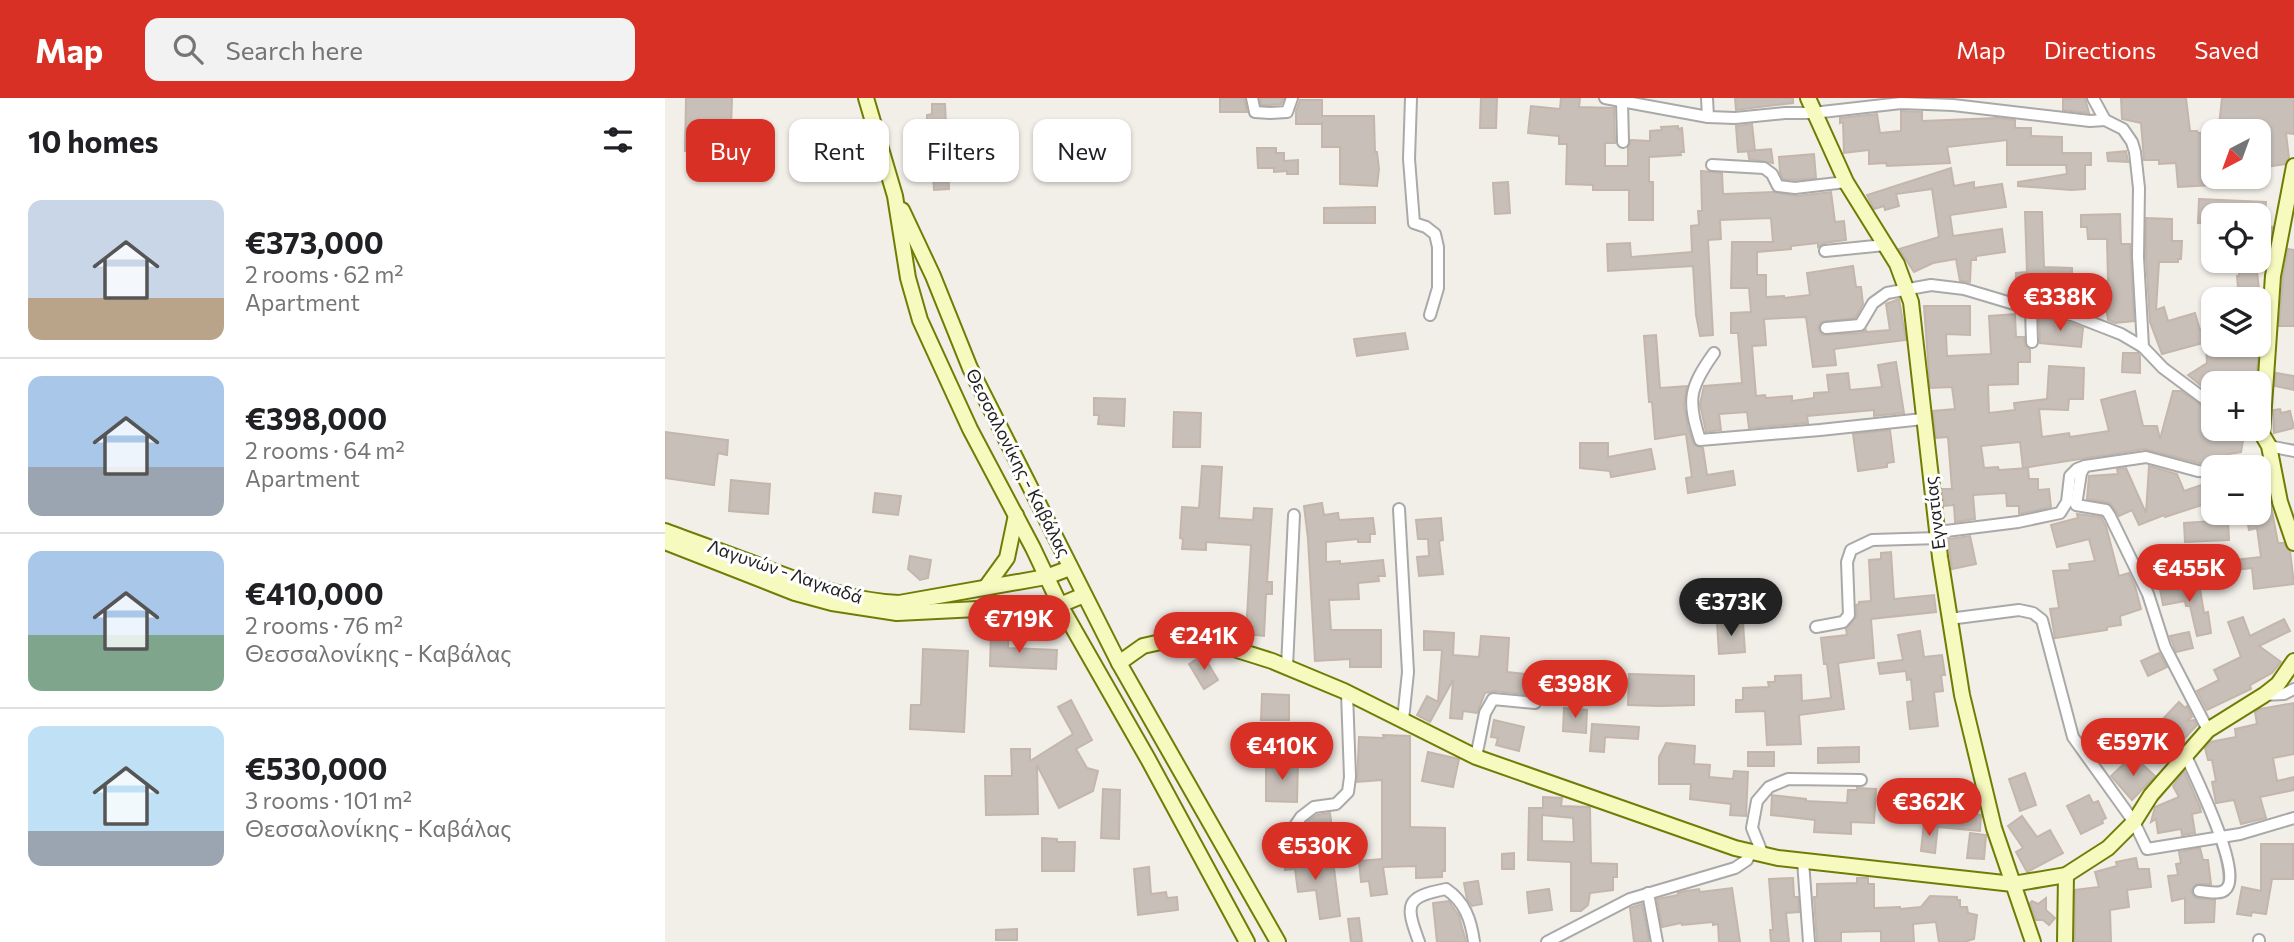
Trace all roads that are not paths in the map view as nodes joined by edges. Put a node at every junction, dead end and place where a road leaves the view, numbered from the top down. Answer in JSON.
{"nodes":[{"id":1,"x":866,"y":98,"type":"edge"},
{"id":2,"x":1252,"y":98,"type":"edge"},
{"id":3,"x":1292,"y":98,"type":"edge"},
{"id":4,"x":1411,"y":98,"type":"edge"},
{"id":5,"x":1605,"y":98,"type":"edge"},
{"id":6,"x":1707,"y":98,"type":"edge"},
{"id":7,"x":1808,"y":98,"type":"edge"},
{"id":8,"x":2093,"y":98,"type":"edge"},
{"id":9,"x":1622,"y":102,"type":"junction"},
{"id":10,"x":1814,"y":113,"type":"junction"},
{"id":11,"x":1708,"y":117,"type":"junction"},
{"id":12,"x":2105,"y":120,"type":"junction"},
{"id":13,"x":1623,"y":142,"type":"dead end"},
{"id":14,"x":1712,"y":165,"type":"dead end"},
{"id":15,"x":2294,"y":166,"type":"edge"},
{"id":16,"x":1846,"y":182,"type":"junction"},
{"id":17,"x":895,"y":196,"type":"junction"},
{"id":18,"x":1885,"y":245,"type":"junction"},
{"id":19,"x":1825,"y":251,"type":"dead end"},
{"id":20,"x":1908,"y":291,"type":"junction"},
{"id":21,"x":2031,"y":309,"type":"junction"},
{"id":22,"x":1430,"y":315,"type":"dead end"},
{"id":23,"x":1826,"y":328,"type":"dead end"},
{"id":24,"x":2032,"y":342,"type":"dead end"},
{"id":25,"x":2143,"y":347,"type":"junction"},
{"id":26,"x":1714,"y":353,"type":"dead end"},
{"id":27,"x":2265,"y":371,"type":"edge"},
{"id":28,"x":2201,"y":396,"type":"edge"},
{"id":29,"x":1923,"y":419,"type":"junction"},
{"id":30,"x":2262,"y":441,"type":"edge"},
{"id":31,"x":2271,"y":441,"type":"edge"},
{"id":32,"x":2294,"y":451,"type":"edge"},
{"id":33,"x":2272,"y":465,"type":"joint"},
{"id":34,"x":2201,"y":471,"type":"edge"},
{"id":35,"x":2071,"y":504,"type":"junction"},
{"id":36,"x":1399,"y":509,"type":"dead end"},
{"id":37,"x":1016,"y":515,"type":"junction"},
{"id":38,"x":1294,"y":515,"type":"dead end"},
{"id":39,"x":665,"y":531,"type":"edge"},
{"id":40,"x":1938,"y":535,"type":"junction"},
{"id":41,"x":2293,"y":537,"type":"edge"},
{"id":42,"x":665,"y":542,"type":"edge"},
{"id":43,"x":1070,"y":568,"type":"junction"},
{"id":44,"x":1046,"y":577,"type":"junction"},
{"id":45,"x":986,"y":587,"type":"junction"},
{"id":46,"x":1084,"y":595,"type":"junction"},
{"id":47,"x":1060,"y":605,"type":"junction"},
{"id":48,"x":1949,"y":619,"type":"junction"},
{"id":49,"x":1816,"y":627,"type":"dead end"},
{"id":50,"x":2294,"y":661,"type":"edge"},
{"id":51,"x":1119,"y":663,"type":"junction"},
{"id":52,"x":1287,"y":667,"type":"junction"},
{"id":53,"x":2294,"y":689,"type":"edge"},
{"id":54,"x":1347,"y":693,"type":"junction"},
{"id":55,"x":2264,"y":695,"type":"junction"},
{"id":56,"x":1535,"y":704,"type":"dead end"},
{"id":57,"x":1402,"y":720,"type":"junction"},
{"id":58,"x":2208,"y":730,"type":"junction"},
{"id":59,"x":2185,"y":754,"type":"junction"},
{"id":60,"x":1476,"y":757,"type":"junction"},
{"id":61,"x":1861,"y":779,"type":"dead end"},
{"id":62,"x":2294,"y":818,"type":"edge"},
{"id":63,"x":2134,"y":822,"type":"junction"},
{"id":64,"x":1292,"y":830,"type":"dead end"},
{"id":65,"x":2221,"y":836,"type":"junction"},
{"id":66,"x":1757,"y":854,"type":"junction"},
{"id":67,"x":1803,"y":861,"type":"junction"},
{"id":68,"x":2066,"y":875,"type":"junction"},
{"id":69,"x":2013,"y":884,"type":"junction"},
{"id":70,"x":2199,"y":891,"type":"dead end"},
{"id":71,"x":1648,"y":893,"type":"junction"},
{"id":72,"x":1247,"y":942,"type":"edge"},
{"id":73,"x":1278,"y":942,"type":"edge"},
{"id":74,"x":1419,"y":942,"type":"edge"},
{"id":75,"x":1474,"y":942,"type":"edge"},
{"id":76,"x":1547,"y":942,"type":"edge"},
{"id":77,"x":1657,"y":942,"type":"edge"},
{"id":78,"x":1809,"y":942,"type":"edge"},
{"id":79,"x":2033,"y":942,"type":"edge"},
{"id":80,"x":2065,"y":942,"type":"edge"}],
"edges":[{"from":1,"to":17,"type":"main road","name":"Θεσσαλονίκης - Καβάλας"},
{"from":2,"to":3,"type":"street"},
{"from":4,"to":22,"type":"street"},
{"from":5,"to":9,"type":"street"},
{"from":6,"to":11,"type":"street"},
{"from":7,"to":10,"type":"main road","name":"Εγνατίας"},
{"from":8,"to":12,"type":"street"},
{"from":9,"to":11,"type":"street"},
{"from":9,"to":13,"type":"street"},
{"from":10,"to":11,"type":"street"},
{"from":10,"to":12,"type":"street"},
{"from":10,"to":16,"type":"main road","name":"Εγνατίας"},
{"from":12,"to":25,"type":"street"},
{"from":14,"to":16,"type":"street"},
{"from":15,"to":27,"type":"main road"},
{"from":16,"to":18,"type":"main road","name":"Εγνατίας"},
{"from":17,"to":37,"type":"main road","name":"Θεσσαλονίκης - Καβάλας"},
{"from":17,"to":43,"type":"main road","name":"Θεσσαλονίκης - Καβάλας"},
{"from":18,"to":19,"type":"street"},
{"from":18,"to":20,"type":"main road","name":"Εγνατίας"},
{"from":20,"to":21,"type":"street"},
{"from":20,"to":23,"type":"street"},
{"from":20,"to":29,"type":"main road","name":"Εγνατίας"},
{"from":21,"to":24,"type":"street"},
{"from":21,"to":25,"type":"street"},
{"from":25,"to":28,"type":"street"},
{"from":26,"to":29,"type":"street"},
{"from":29,"to":40,"type":"main road","name":"Εγνατίας"},
{"from":30,"to":33,"type":"main road"},
{"from":31,"to":32,"type":"street"},
{"from":33,"to":41,"type":"main road"},
{"from":34,"to":35,"type":"street"},
{"from":35,"to":40,"type":"street"},
{"from":35,"to":58,"type":"street"},
{"from":36,"to":57,"type":"street"},
{"from":37,"to":44,"type":"main road","name":"Θεσσαλονίκης - Καβάλας"},
{"from":37,"to":45,"type":"main road"},
{"from":38,"to":52,"type":"street"},
{"from":39,"to":45,"type":"main road","name":"Λαγυνών - Λαγκαδά"},
{"from":40,"to":48,"type":"main road","name":"Εγνατίας"},
{"from":40,"to":49,"type":"street"},
{"from":42,"to":47,"type":"main road","name":"Λαγυνών - Λαγκαδά"},
{"from":43,"to":44,"type":"main road","name":"Λαγυνών - Λαγκαδά"},
{"from":43,"to":46,"type":"main road","name":"Θεσσαλονίκης - Καβάλας"},
{"from":44,"to":45,"type":"main road","name":"Λαγυνών - Λαγκαδά"},
{"from":44,"to":47,"type":"main road","name":"Θεσσαλονίκης - Καβάλας"},
{"from":46,"to":47,"type":"main road","name":"Λαγυνών - Λαγκαδά"},
{"from":46,"to":51,"type":"main road","name":"Θεσσαλονίκης - Καβάλας"},
{"from":47,"to":72,"type":"main road","name":"Θεσσαλονίκης - Καβάλας"},
{"from":48,"to":63,"type":"street"},
{"from":48,"to":69,"type":"main road","name":"Εγνατίας"},
{"from":50,"to":55,"type":"main road"},
{"from":51,"to":52,"type":"main road"},
{"from":51,"to":73,"type":"main road","name":"Θεσσαλονίκης - Καβάλας"},
{"from":52,"to":54,"type":"main road"},
{"from":53,"to":55,"type":"street"},
{"from":54,"to":57,"type":"main road"},
{"from":54,"to":64,"type":"street"},
{"from":55,"to":58,"type":"main road"},
{"from":56,"to":60,"type":"street"},
{"from":57,"to":60,"type":"main road"},
{"from":58,"to":59,"type":"main road"},
{"from":59,"to":63,"type":"main road"},
{"from":59,"to":65,"type":"street"},
{"from":60,"to":66,"type":"main road"},
{"from":61,"to":66,"type":"street"},
{"from":62,"to":65,"type":"street"},
{"from":63,"to":65,"type":"street"},
{"from":63,"to":68,"type":"main road"},
{"from":65,"to":70,"type":"street"},
{"from":66,"to":67,"type":"main road"},
{"from":66,"to":71,"type":"street"},
{"from":67,"to":69,"type":"main road"},
{"from":67,"to":78,"type":"street"},
{"from":68,"to":69,"type":"main road"},
{"from":68,"to":80,"type":"main road"},
{"from":69,"to":79,"type":"main road","name":"Εγνατίας"},
{"from":71,"to":76,"type":"street"},
{"from":71,"to":77,"type":"street"},
{"from":74,"to":75,"type":"street"}]}
